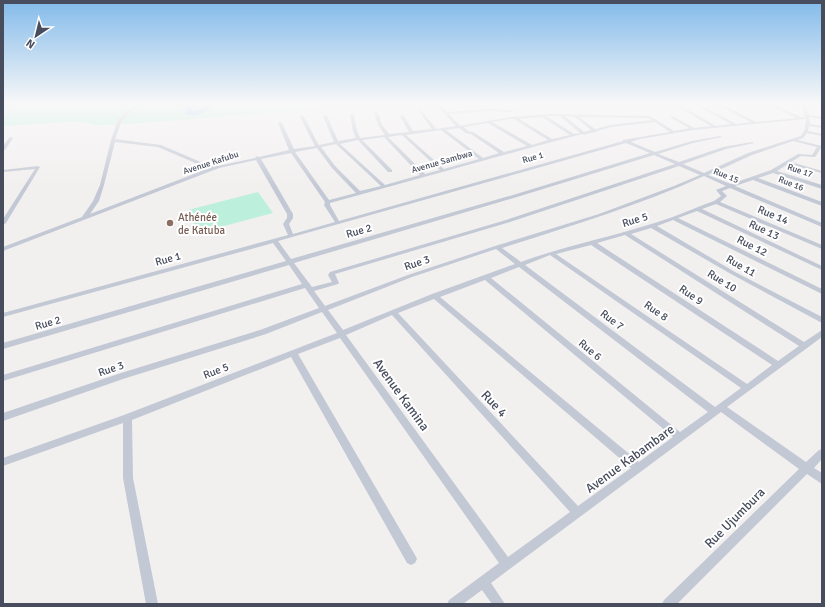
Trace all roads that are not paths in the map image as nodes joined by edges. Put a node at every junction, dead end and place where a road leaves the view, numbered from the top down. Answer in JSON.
{"nodes":[{"id":1,"x":116,"y":132,"type":"edge"},
{"id":2,"x":284,"y":132,"type":"edge"},
{"id":3,"x":308,"y":132,"type":"edge"},
{"id":4,"x":332,"y":132,"type":"edge"},
{"id":5,"x":356,"y":132,"type":"edge"},
{"id":6,"x":385,"y":132,"type":"edge"},
{"id":7,"x":417,"y":132,"type":"edge"},
{"id":8,"x":446,"y":132,"type":"edge"},
{"id":9,"x":469,"y":132,"type":"edge"},
{"id":10,"x":507,"y":132,"type":"edge"},
{"id":11,"x":538,"y":132,"type":"edge"},
{"id":12,"x":568,"y":132,"type":"edge"},
{"id":13,"x":590,"y":132,"type":"edge"},
{"id":14,"x":671,"y":132,"type":"edge"},
{"id":15,"x":805,"y":132,"type":"edge"},
{"id":16,"x":412,"y":133,"type":"joint"},
{"id":17,"x":403,"y":134,"type":"junction"},
{"id":18,"x":584,"y":134,"type":"joint"},
{"id":19,"x":387,"y":136,"type":"junction"},
{"id":20,"x":574,"y":136,"type":"junction"},
{"id":21,"x":720,"y":137,"type":"dead end"},
{"id":22,"x":11,"y":138,"type":"dead end"},
{"id":23,"x":359,"y":139,"type":"junction"},
{"id":24,"x":113,"y":140,"type":"junction"},
{"id":25,"x":792,"y":140,"type":"junction"},
{"id":26,"x":552,"y":141,"type":"junction"},
{"id":27,"x":625,"y":142,"type":"junction"},
{"id":28,"x":337,"y":143,"type":"junction"},
{"id":29,"x":752,"y":143,"type":"dead end"},
{"id":30,"x":531,"y":146,"type":"junction"},
{"id":31,"x":317,"y":147,"type":"junction"},
{"id":32,"x":821,"y":147,"type":"edge"},
{"id":33,"x":3,"y":149,"type":"edge"},
{"id":34,"x":292,"y":151,"type":"junction"},
{"id":35,"x":502,"y":153,"type":"junction"},
{"id":36,"x":653,"y":154,"type":"junction"},
{"id":37,"x":257,"y":157,"type":"junction"},
{"id":38,"x":482,"y":159,"type":"junction"},
{"id":39,"x":789,"y":163,"type":"junction"},
{"id":40,"x":678,"y":164,"type":"junction"},
{"id":41,"x":218,"y":167,"type":"junction"},
{"id":42,"x":443,"y":170,"type":"junction"},
{"id":43,"x":3,"y":171,"type":"edge"},
{"id":44,"x":390,"y":171,"type":"dead end"},
{"id":45,"x":773,"y":171,"type":"junction"},
{"id":46,"x":822,"y":172,"type":"edge"},
{"id":47,"x":701,"y":174,"type":"junction"},
{"id":48,"x":423,"y":175,"type":"junction"},
{"id":49,"x":754,"y":178,"type":"junction"},
{"id":50,"x":384,"y":186,"type":"junction"},
{"id":51,"x":729,"y":186,"type":"junction"},
{"id":52,"x":822,"y":187,"type":"edge"},
{"id":53,"x":359,"y":193,"type":"junction"},
{"id":54,"x":328,"y":202,"type":"junction"},
{"id":55,"x":716,"y":202,"type":"junction"},
{"id":56,"x":822,"y":204,"type":"edge"},
{"id":57,"x":697,"y":209,"type":"junction"},
{"id":58,"x":84,"y":218,"type":"junction"},
{"id":59,"x":674,"y":218,"type":"junction"},
{"id":60,"x":3,"y":223,"type":"edge"},
{"id":61,"x":338,"y":223,"type":"junction"},
{"id":62,"x":822,"y":225,"type":"edge"},
{"id":63,"x":652,"y":226,"type":"junction"},
{"id":64,"x":627,"y":234,"type":"junction"},
{"id":65,"x":291,"y":236,"type":"junction"},
{"id":66,"x":275,"y":241,"type":"junction"},
{"id":67,"x":592,"y":243,"type":"junction"},
{"id":68,"x":497,"y":247,"type":"junction"},
{"id":69,"x":822,"y":247,"type":"edge"},
{"id":70,"x":3,"y":249,"type":"edge"},
{"id":71,"x":551,"y":253,"type":"junction"},
{"id":72,"x":289,"y":262,"type":"junction"},
{"id":73,"x":521,"y":265,"type":"junction"},
{"id":74,"x":822,"y":268,"type":"edge"},
{"id":75,"x":487,"y":278,"type":"junction"},
{"id":76,"x":307,"y":287,"type":"junction"},
{"id":77,"x":822,"y":292,"type":"edge"},
{"id":78,"x":434,"y":296,"type":"junction"},
{"id":79,"x":323,"y":309,"type":"junction"},
{"id":80,"x":393,"y":312,"type":"junction"},
{"id":81,"x":3,"y":315,"type":"edge"},
{"id":82,"x":822,"y":320,"type":"edge"},
{"id":83,"x":822,"y":333,"type":"edge"},
{"id":84,"x":342,"y":334,"type":"junction"},
{"id":85,"x":3,"y":346,"type":"edge"},
{"id":86,"x":805,"y":346,"type":"junction"},
{"id":87,"x":293,"y":353,"type":"junction"},
{"id":88,"x":778,"y":365,"type":"junction"},
{"id":89,"x":3,"y":378,"type":"edge"},
{"id":90,"x":747,"y":388,"type":"junction"},
{"id":91,"x":717,"y":409,"type":"junction"},
{"id":92,"x":3,"y":417,"type":"edge"},
{"id":93,"x":127,"y":418,"type":"junction"},
{"id":94,"x":680,"y":438,"type":"junction"},
{"id":95,"x":822,"y":453,"type":"edge"},
{"id":96,"x":3,"y":462,"type":"edge"},
{"id":97,"x":639,"y":468,"type":"junction"},
{"id":98,"x":806,"y":468,"type":"junction"},
{"id":99,"x":822,"y":479,"type":"edge"},
{"id":100,"x":578,"y":513,"type":"junction"},
{"id":101,"x":411,"y":559,"type":"dead end"},
{"id":102,"x":506,"y":564,"type":"junction"},
{"id":103,"x":483,"y":581,"type":"junction"},
{"id":104,"x":152,"y":604,"type":"edge"},
{"id":105,"x":453,"y":604,"type":"edge"},
{"id":106,"x":499,"y":604,"type":"edge"},
{"id":107,"x":668,"y":604,"type":"edge"}],
"edges":[{"from":1,"to":24,"type":"street"},
{"from":2,"to":34,"type":"street"},
{"from":3,"to":31,"type":"street"},
{"from":4,"to":28,"type":"street"},
{"from":5,"to":23,"type":"street"},
{"from":6,"to":19,"type":"street"},
{"from":7,"to":16,"type":"street","name":"Avenue Kafubu"},
{"from":8,"to":38,"type":"street"},
{"from":9,"to":35,"type":"street"},
{"from":10,"to":30,"type":"street"},
{"from":11,"to":26,"type":"street"},
{"from":12,"to":20,"type":"street"},
{"from":13,"to":18,"type":"street","name":"Avenue Sambwa"},
{"from":14,"to":27,"type":"street","name":"Rue 1"},
{"from":15,"to":25,"type":"street","name":"Rue 3"},
{"from":16,"to":17,"type":"street","name":"Avenue Kafubu"},
{"from":17,"to":19,"type":"street","name":"Avenue Kafubu"},
{"from":17,"to":42,"type":"street"},
{"from":18,"to":20,"type":"street","name":"Avenue Sambwa"},
{"from":19,"to":23,"type":"street","name":"Avenue Kafubu"},
{"from":19,"to":48,"type":"street"},
{"from":20,"to":26,"type":"street","name":"Avenue Sambwa"},
{"from":21,"to":36,"type":"street","name":"Rue 2"},
{"from":22,"to":33,"type":"street"},
{"from":23,"to":28,"type":"street","name":"Avenue Kafubu"},
{"from":23,"to":44,"type":"street"},
{"from":24,"to":41,"type":"street"},
{"from":24,"to":58,"type":"street"},
{"from":25,"to":32,"type":"street"},
{"from":25,"to":47,"type":"street","name":"Rue 3"},
{"from":26,"to":30,"type":"street","name":"Avenue Sambwa"},
{"from":27,"to":36,"type":"street","name":"Rue 15"},
{"from":27,"to":61,"type":"street","name":"Rue 1"},
{"from":28,"to":31,"type":"street","name":"Avenue Kafubu"},
{"from":28,"to":50,"type":"street"},
{"from":29,"to":40,"type":"street"},
{"from":30,"to":35,"type":"street","name":"Avenue Sambwa"},
{"from":31,"to":34,"type":"street","name":"Avenue Kafubu"},
{"from":31,"to":53,"type":"street"},
{"from":32,"to":39,"type":"street"},
{"from":34,"to":37,"type":"street","name":"Avenue Kafubu"},
{"from":34,"to":54,"type":"street"},
{"from":35,"to":38,"type":"street","name":"Avenue Sambwa"},
{"from":36,"to":40,"type":"street","name":"Rue 15"},
{"from":36,"to":72,"type":"street","name":"Rue 2"},
{"from":37,"to":41,"type":"street","name":"Avenue Kafubu"},
{"from":37,"to":65,"type":"street"},
{"from":38,"to":42,"type":"street","name":"Avenue Sambwa"},
{"from":39,"to":45,"type":"street"},
{"from":39,"to":46,"type":"street"},
{"from":40,"to":47,"type":"street","name":"Rue 15"},
{"from":40,"to":76,"type":"street"},
{"from":41,"to":58,"type":"street","name":"Avenue Kafubu"},
{"from":42,"to":48,"type":"street","name":"Avenue Sambwa"},
{"from":43,"to":60,"type":"street"},
{"from":45,"to":49,"type":"street"},
{"from":45,"to":52,"type":"street","name":"Rue 17"},
{"from":47,"to":51,"type":"street","name":"Rue 15"},
{"from":47,"to":68,"type":"street","name":"Rue 3"},
{"from":48,"to":50,"type":"street","name":"Avenue Sambwa"},
{"from":49,"to":51,"type":"street"},
{"from":49,"to":56,"type":"street","name":"Rue 16"},
{"from":50,"to":53,"type":"street","name":"Avenue Sambwa"},
{"from":51,"to":55,"type":"street"},
{"from":51,"to":62,"type":"street","name":"Rue 15"},
{"from":53,"to":54,"type":"street","name":"Avenue Sambwa"},
{"from":54,"to":61,"type":"street"},
{"from":55,"to":57,"type":"street","name":"Rue 5"},
{"from":55,"to":69,"type":"street","name":"Rue 14"},
{"from":57,"to":59,"type":"street","name":"Rue 5"},
{"from":57,"to":74,"type":"street","name":"Rue 13"},
{"from":58,"to":70,"type":"street","name":"Avenue Kafubu"},
{"from":59,"to":63,"type":"street","name":"Rue 5"},
{"from":59,"to":77,"type":"street","name":"Rue 12"},
{"from":61,"to":65,"type":"street","name":"Rue 1"},
{"from":63,"to":64,"type":"street","name":"Rue 5"},
{"from":63,"to":82,"type":"street","name":"Rue 11"},
{"from":64,"to":67,"type":"street","name":"Rue 5"},
{"from":64,"to":86,"type":"street","name":"Rue 10"},
{"from":65,"to":66,"type":"street","name":"Rue 1"},
{"from":66,"to":72,"type":"street","name":"Avenue Kamina"},
{"from":66,"to":81,"type":"street","name":"Rue 1"},
{"from":67,"to":71,"type":"street","name":"Rue 5"},
{"from":67,"to":88,"type":"street","name":"Rue 9"},
{"from":68,"to":73,"type":"street","name":"Rue 7"},
{"from":68,"to":79,"type":"street","name":"Rue 3"},
{"from":71,"to":73,"type":"street","name":"Rue 5"},
{"from":71,"to":90,"type":"street","name":"Rue 8"},
{"from":72,"to":76,"type":"street","name":"Avenue Kamina"},
{"from":72,"to":85,"type":"street","name":"Rue 2"},
{"from":73,"to":75,"type":"street","name":"Rue 5"},
{"from":73,"to":91,"type":"street","name":"Rue 7"},
{"from":75,"to":78,"type":"street","name":"Rue 5"},
{"from":75,"to":94,"type":"street","name":"Rue 6"},
{"from":76,"to":79,"type":"street","name":"Avenue Kamina"},
{"from":76,"to":89,"type":"street"},
{"from":78,"to":80,"type":"street","name":"Rue 5"},
{"from":78,"to":97,"type":"street"},
{"from":79,"to":84,"type":"street","name":"Avenue Kamina"},
{"from":79,"to":92,"type":"street","name":"Rue 3"},
{"from":80,"to":84,"type":"street","name":"Rue 5"},
{"from":80,"to":100,"type":"street","name":"Rue 4"},
{"from":83,"to":86,"type":"street","name":"Avenue Kabambare"},
{"from":84,"to":87,"type":"street","name":"Rue 5"},
{"from":84,"to":102,"type":"street","name":"Avenue Kamina"},
{"from":86,"to":88,"type":"street","name":"Avenue Kabambare"},
{"from":87,"to":93,"type":"street","name":"Rue 5"},
{"from":87,"to":101,"type":"street"},
{"from":88,"to":90,"type":"street","name":"Avenue Kabambare"},
{"from":90,"to":91,"type":"street","name":"Avenue Kabambare"},
{"from":91,"to":94,"type":"street","name":"Avenue Kabambare"},
{"from":91,"to":98,"type":"street","name":"Rue 7"},
{"from":93,"to":96,"type":"street","name":"Rue 5"},
{"from":93,"to":104,"type":"street"},
{"from":94,"to":97,"type":"street","name":"Avenue Kabambare"},
{"from":95,"to":98,"type":"street","name":"Rue Ujumbura"},
{"from":97,"to":100,"type":"street","name":"Avenue Kabambare"},
{"from":98,"to":99,"type":"street","name":"Rue 7"},
{"from":98,"to":107,"type":"street","name":"Rue Ujumbura"},
{"from":100,"to":102,"type":"street","name":"Avenue Kabambare"},
{"from":102,"to":103,"type":"street","name":"Avenue Kabambare"},
{"from":103,"to":105,"type":"street","name":"Avenue Kabambare"},
{"from":103,"to":106,"type":"street"}]}
